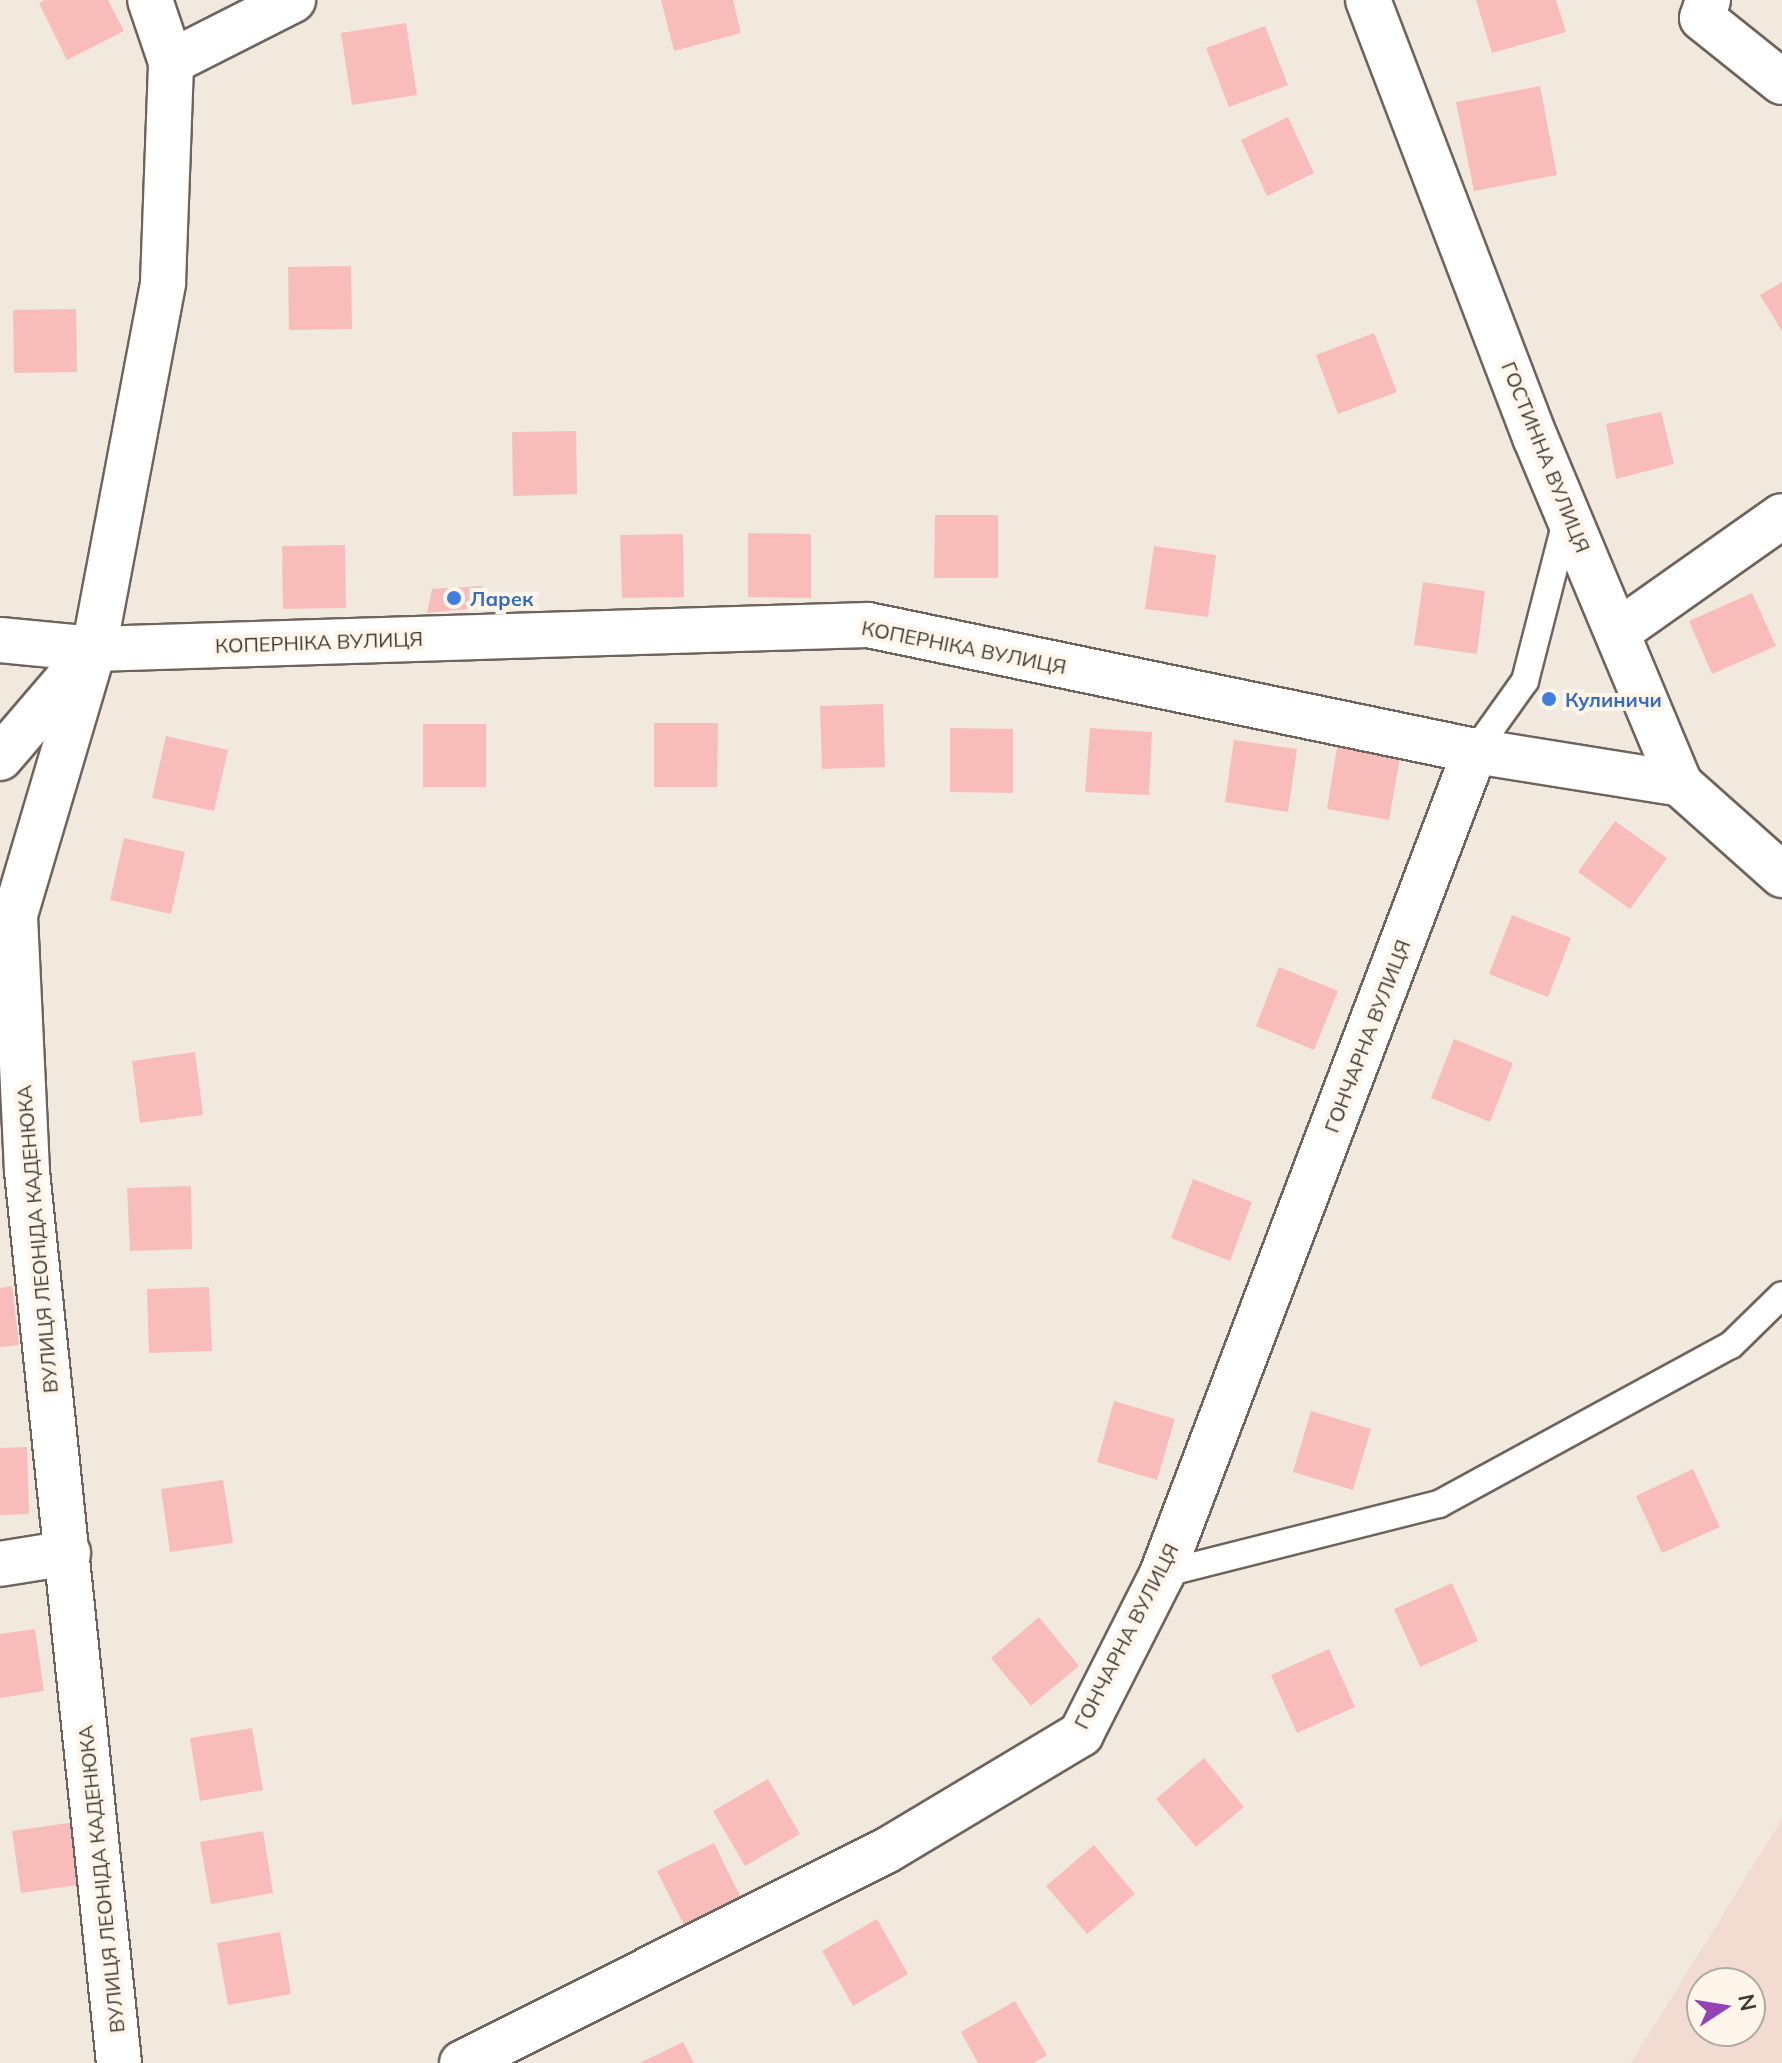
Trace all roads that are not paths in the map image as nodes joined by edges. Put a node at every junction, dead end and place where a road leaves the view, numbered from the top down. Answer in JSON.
{"nodes":[{"id":1,"x":150,"y":0,"type":"edge"},
{"id":2,"x":293,"y":0,"type":"edge"},
{"id":3,"x":1368,"y":0,"type":"edge"},
{"id":4,"x":1708,"y":0,"type":"edge"},
{"id":5,"x":171,"y":62,"type":"junction"},
{"id":6,"x":1782,"y":82,"type":"edge"},
{"id":7,"x":1568,"y":514,"type":"junction"},
{"id":8,"x":1782,"y":516,"type":"edge"},
{"id":9,"x":1619,"y":631,"type":"junction"},
{"id":10,"x":0,"y":640,"type":"edge"},
{"id":11,"x":94,"y":649,"type":"junction"},
{"id":12,"x":1475,"y":751,"type":"junction"},
{"id":13,"x":0,"y":758,"type":"edge"},
{"id":14,"x":1680,"y":784,"type":"junction"},
{"id":15,"x":1782,"y":875,"type":"edge"},
{"id":16,"x":1782,"y":1295,"type":"edge"},
{"id":17,"x":68,"y":1553,"type":"junction"},
{"id":18,"x":0,"y":1564,"type":"edge"},
{"id":19,"x":1162,"y":1574,"type":"junction"},
{"id":20,"x":119,"y":2063,"type":"edge"},
{"id":21,"x":462,"y":2063,"type":"edge"}],
"edges":[{"from":1,"to":5,"type":"street"},
{"from":2,"to":5,"type":"street"},
{"from":3,"to":7,"type":"street","name":"ГОСТИННА ВУЛИЦЯ"},
{"from":4,"to":6,"type":"street"},
{"from":5,"to":11,"type":"street","name":"ВУЛИЦЯ ЛЕОНІДА КАДЕНЮКА"},
{"from":7,"to":9,"type":"street","name":"ГОСТИННА ВУЛИЦЯ"},
{"from":7,"to":12,"type":"lane"},
{"from":8,"to":9,"type":"street"},
{"from":9,"to":14,"type":"street","name":"ГОСТИННА ВУЛИЦЯ"},
{"from":10,"to":11,"type":"street"},
{"from":11,"to":12,"type":"street","name":"КОПЕРНІКА ВУЛИЦЯ"},
{"from":11,"to":13,"type":"street"},
{"from":11,"to":17,"type":"street","name":"ВУЛИЦЯ ЛЕОНІДА КАДЕНЮКА"},
{"from":12,"to":14,"type":"street","name":"КОПЕРНІКА ВУЛИЦЯ"},
{"from":12,"to":19,"type":"street","name":"ГОНЧАРНА ВУЛИЦЯ"},
{"from":14,"to":15,"type":"street","name":"ГОСТИННА ВУЛИЦЯ"},
{"from":16,"to":19,"type":"lane"},
{"from":17,"to":18,"type":"street"},
{"from":17,"to":20,"type":"street","name":"ВУЛИЦЯ ЛЕОНІДА КАДЕНЮКА"},
{"from":19,"to":21,"type":"street","name":"ГОНЧАРНА ВУЛИЦЯ"}]}
